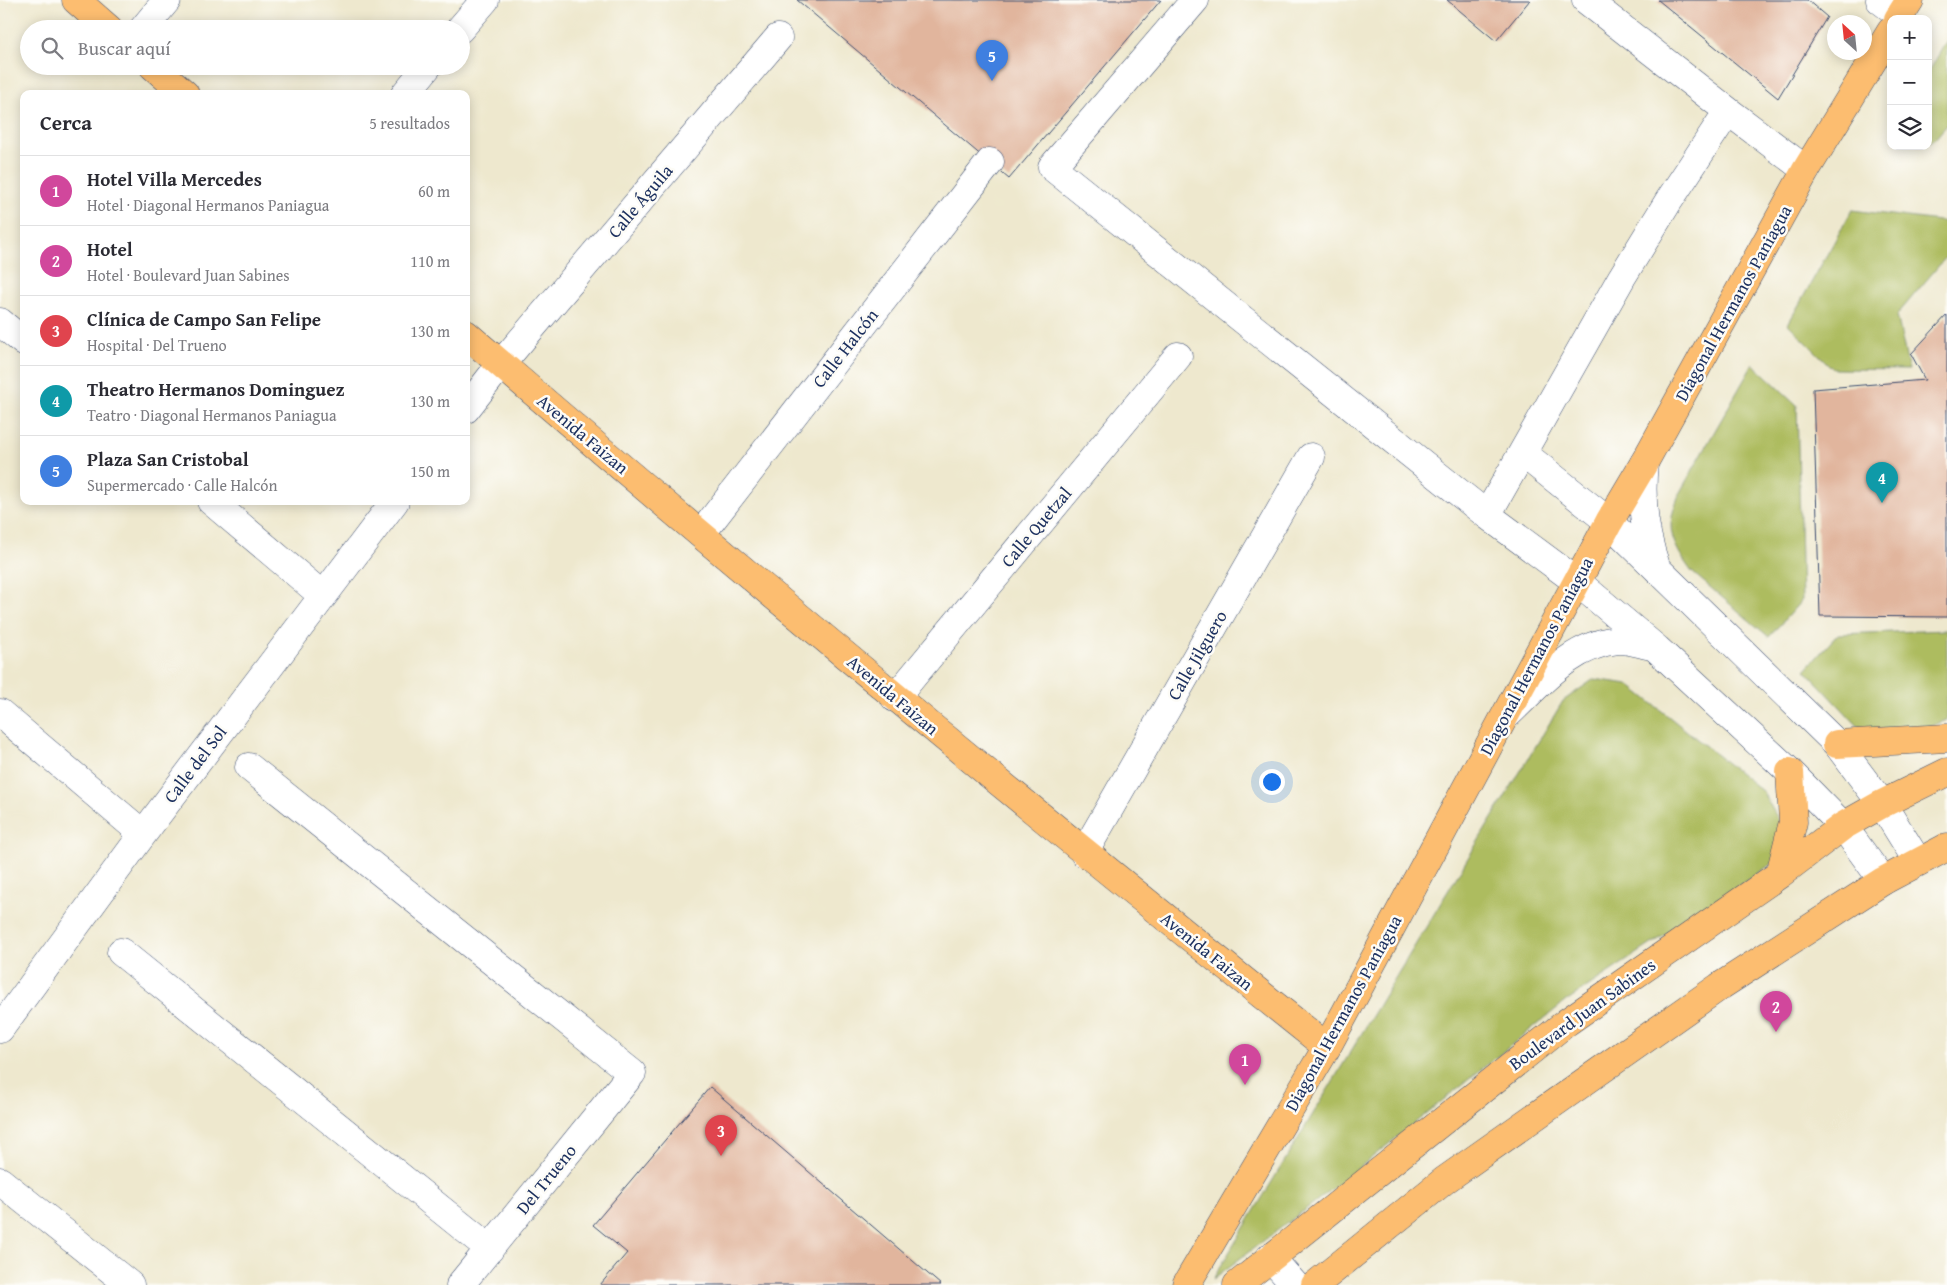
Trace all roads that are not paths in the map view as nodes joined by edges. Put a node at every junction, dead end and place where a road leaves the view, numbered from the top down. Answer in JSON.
{"nodes":[{"id":1,"x":76,"y":0,"type":"edge"},
{"id":2,"x":167,"y":0,"type":"edge"},
{"id":3,"x":485,"y":0,"type":"edge"},
{"id":4,"x":1195,"y":0,"type":"edge"},
{"id":5,"x":1586,"y":0,"type":"edge"},
{"id":6,"x":1896,"y":13,"type":"edge"},
{"id":7,"x":99,"y":20,"type":"edge"},
{"id":8,"x":150,"y":20,"type":"edge"},
{"id":9,"x":468,"y":20,"type":"edge"},
{"id":10,"x":778,"y":38,"type":"dead end"},
{"id":11,"x":163,"y":75,"type":"edge"},
{"id":12,"x":421,"y":75,"type":"edge"},
{"id":13,"x":180,"y":90,"type":"edge"},
{"id":14,"x":408,"y":90,"type":"edge"},
{"id":15,"x":1728,"y":111,"type":"junction"},
{"id":16,"x":990,"y":162,"type":"dead end"},
{"id":17,"x":1806,"y":170,"type":"junction"},
{"id":18,"x":0,"y":322,"type":"edge"},
{"id":19,"x":470,"y":337,"type":"edge"},
{"id":20,"x":20,"y":339,"type":"edge"},
{"id":21,"x":1178,"y":356,"type":"dead end"},
{"id":22,"x":501,"y":364,"type":"junction"},
{"id":23,"x":470,"y":404,"type":"edge"},
{"id":24,"x":1524,"y":454,"type":"junction"},
{"id":25,"x":1311,"y":457,"type":"dead end"},
{"id":26,"x":1644,"y":463,"type":"junction"},
{"id":27,"x":216,"y":505,"type":"edge"},
{"id":28,"x":392,"y":505,"type":"edge"},
{"id":29,"x":1487,"y":515,"type":"junction"},
{"id":30,"x":1608,"y":522,"type":"junction"},
{"id":31,"x":701,"y":534,"type":"junction"},
{"id":32,"x":1657,"y":570,"type":"junction"},
{"id":33,"x":1576,"y":582,"type":"junction"},
{"id":34,"x":322,"y":595,"type":"junction"},
{"id":35,"x":1653,"y":646,"type":"junction"},
{"id":36,"x":895,"y":698,"type":"junction"},
{"id":37,"x":0,"y":713,"type":"edge"},
{"id":38,"x":1502,"y":720,"type":"junction"},
{"id":39,"x":1947,"y":738,"type":"edge"},
{"id":40,"x":1836,"y":744,"type":"junction"},
{"id":41,"x":249,"y":767,"type":"dead end"},
{"id":42,"x":1790,"y":772,"type":"junction"},
{"id":43,"x":1947,"y":772,"type":"edge"},
{"id":44,"x":1882,"y":804,"type":"junction"},
{"id":45,"x":1843,"y":826,"type":"junction"},
{"id":46,"x":143,"y":834,"type":"junction"},
{"id":47,"x":1947,"y":847,"type":"edge"},
{"id":48,"x":1084,"y":853,"type":"junction"},
{"id":49,"x":1918,"y":862,"type":"junction"},
{"id":50,"x":1780,"y":874,"type":"junction"},
{"id":51,"x":1883,"y":881,"type":"junction"},
{"id":52,"x":121,"y":952,"type":"dead end"},
{"id":53,"x":0,"y":1029,"type":"edge"},
{"id":54,"x":1327,"y":1047,"type":"junction"},
{"id":55,"x":0,"y":1181,"type":"edge"},
{"id":56,"x":490,"y":1249,"type":"junction"},
{"id":57,"x":1270,"y":1257,"type":"junction"},
{"id":58,"x":130,"y":1285,"type":"edge"},
{"id":59,"x":460,"y":1285,"type":"edge"},
{"id":60,"x":1186,"y":1285,"type":"edge"},
{"id":61,"x":1237,"y":1285,"type":"edge"},
{"id":62,"x":1295,"y":1285,"type":"edge"},
{"id":63,"x":1315,"y":1285,"type":"edge"}],
"edges":[{"from":1,"to":7,"type":"main road"},
{"from":2,"to":8,"type":"street"},
{"from":3,"to":9,"type":"street"},
{"from":4,"to":29,"type":"street"},
{"from":5,"to":15,"type":"street"},
{"from":6,"to":17,"type":"main road","name":"Diagonal Hermanos Paniagua"},
{"from":10,"to":22,"type":"street","name":"Calle Águila"},
{"from":11,"to":13,"type":"main road"},
{"from":12,"to":14,"type":"street"},
{"from":15,"to":17,"type":"street"},
{"from":15,"to":24,"type":"street"},
{"from":16,"to":31,"type":"street","name":"Calle Halcón"},
{"from":17,"to":26,"type":"main road","name":"Diagonal Hermanos Paniagua"},
{"from":18,"to":20,"type":"street"},
{"from":19,"to":22,"type":"main road","name":"Avenida Faizan"},
{"from":21,"to":36,"type":"street","name":"Calle Quetzal"},
{"from":22,"to":23,"type":"street"},
{"from":22,"to":31,"type":"main road","name":"Avenida Faizan"},
{"from":24,"to":29,"type":"street"},
{"from":24,"to":30,"type":"street"},
{"from":25,"to":48,"type":"street","name":"Calle Jilguero"},
{"from":26,"to":30,"type":"main road","name":"Diagonal Hermanos Paniagua"},
{"from":26,"to":32,"type":"street"},
{"from":27,"to":34,"type":"street"},
{"from":28,"to":34,"type":"street","name":"Calle del Sol"},
{"from":29,"to":33,"type":"street"},
{"from":30,"to":32,"type":"street"},
{"from":30,"to":33,"type":"main road","name":"Diagonal Hermanos Paniagua"},
{"from":31,"to":36,"type":"main road","name":"Avenida Faizan"},
{"from":32,"to":40,"type":"street"},
{"from":33,"to":35,"type":"street"},
{"from":33,"to":38,"type":"main road","name":"Diagonal Hermanos Paniagua"},
{"from":34,"to":46,"type":"street","name":"Calle del Sol"},
{"from":35,"to":38,"type":"street"},
{"from":35,"to":42,"type":"street"},
{"from":36,"to":48,"type":"main road","name":"Avenida Faizan"},
{"from":37,"to":46,"type":"street"},
{"from":38,"to":54,"type":"main road","name":"Diagonal Hermanos Paniagua"},
{"from":39,"to":40,"type":"main road"},
{"from":40,"to":44,"type":"street"},
{"from":41,"to":56,"type":"street","name":"Del Trueno"},
{"from":42,"to":45,"type":"street"},
{"from":42,"to":50,"type":"main road"},
{"from":43,"to":44,"type":"main road","name":"Boulevard Juan Sabines"},
{"from":44,"to":45,"type":"main road","name":"Boulevard Juan Sabines"},
{"from":44,"to":49,"type":"street"},
{"from":45,"to":50,"type":"main road","name":"Boulevard Juan Sabines"},
{"from":45,"to":51,"type":"street"},
{"from":46,"to":53,"type":"street","name":"Calle del Sol"},
{"from":47,"to":49,"type":"main road"},
{"from":48,"to":54,"type":"main road","name":"Avenida Faizan"},
{"from":49,"to":51,"type":"main road"},
{"from":50,"to":57,"type":"main road","name":"Boulevard Juan Sabines"},
{"from":51,"to":63,"type":"main road"},
{"from":52,"to":56,"type":"street"},
{"from":54,"to":60,"type":"main road","name":"Diagonal Hermanos Paniagua"},
{"from":55,"to":58,"type":"street"},
{"from":56,"to":59,"type":"street","name":"Del Trueno"},
{"from":57,"to":61,"type":"main road","name":"Boulevard Juan Sabines"},
{"from":57,"to":62,"type":"street"}]}
